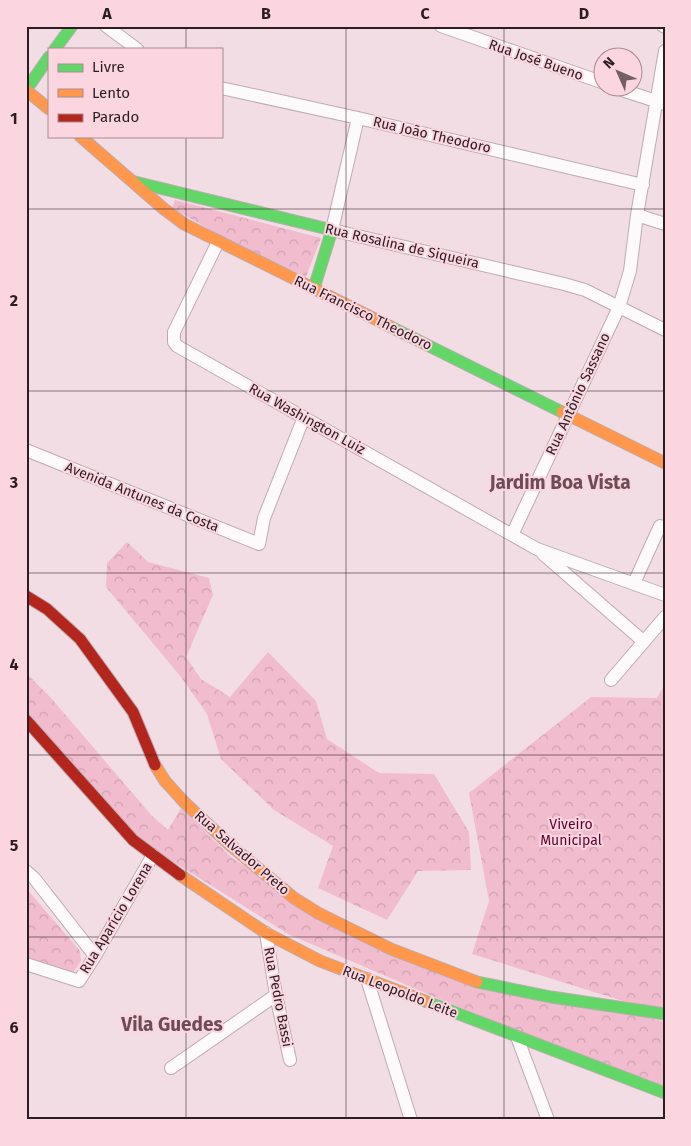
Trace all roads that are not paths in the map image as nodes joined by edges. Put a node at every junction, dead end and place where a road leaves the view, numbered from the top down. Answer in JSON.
{"nodes":[{"id":1,"x":72,"y":26,"type":"edge"},
{"id":2,"x":106,"y":26,"type":"edge"},
{"id":3,"x":441,"y":26,"type":"edge"},
{"id":4,"x":56,"y":48,"type":"edge"},
{"id":5,"x":136,"y":48,"type":"edge"},
{"id":6,"x":665,"y":50,"type":"edge"},
{"id":7,"x":48,"y":58,"type":"edge"},
{"id":8,"x":594,"y":80,"type":"edge"},
{"id":9,"x":222,"y":88,"type":"edge"},
{"id":10,"x":26,"y":90,"type":"edge"},
{"id":11,"x":644,"y":97,"type":"edge"},
{"id":12,"x":661,"y":103,"type":"edge"},
{"id":13,"x":48,"y":108,"type":"edge"},
{"id":14,"x":358,"y":118,"type":"junction"},
{"id":15,"x":82,"y":138,"type":"edge"},
{"id":16,"x":132,"y":181,"type":"junction"},
{"id":17,"x":643,"y":184,"type":"junction"},
{"id":18,"x":638,"y":215,"type":"junction"},
{"id":19,"x":665,"y":224,"type":"edge"},
{"id":20,"x":332,"y":230,"type":"junction"},
{"id":21,"x":218,"y":242,"type":"junction"},
{"id":22,"x":314,"y":288,"type":"junction"},
{"id":23,"x":619,"y":307,"type":"junction"},
{"id":24,"x":665,"y":330,"type":"edge"},
{"id":25,"x":567,"y":415,"type":"junction"},
{"id":26,"x":304,"y":416,"type":"junction"},
{"id":27,"x":26,"y":450,"type":"edge"},
{"id":28,"x":665,"y":463,"type":"edge"},
{"id":29,"x":660,"y":526,"type":"dead end"},
{"id":30,"x":512,"y":535,"type":"junction"},
{"id":31,"x":537,"y":549,"type":"junction"},
{"id":32,"x":634,"y":583,"type":"junction"},
{"id":33,"x":665,"y":595,"type":"edge"},
{"id":34,"x":26,"y":596,"type":"edge"},
{"id":35,"x":665,"y":617,"type":"edge"},
{"id":36,"x":644,"y":641,"type":"junction"},
{"id":37,"x":611,"y":680,"type":"dead end"},
{"id":38,"x":26,"y":720,"type":"edge"},
{"id":39,"x":153,"y":855,"type":"junction"},
{"id":40,"x":29,"y":875,"type":"edge"},
{"id":41,"x":266,"y":933,"type":"junction"},
{"id":42,"x":95,"y":956,"type":"junction"},
{"id":43,"x":26,"y":964,"type":"edge"},
{"id":44,"x":367,"y":979,"type":"junction"},
{"id":45,"x":276,"y":995,"type":"junction"},
{"id":46,"x":665,"y":1014,"type":"edge"},
{"id":47,"x":517,"y":1037,"type":"junction"},
{"id":48,"x":290,"y":1060,"type":"dead end"},
{"id":49,"x":171,"y":1068,"type":"dead end"},
{"id":50,"x":665,"y":1093,"type":"edge"},
{"id":51,"x":411,"y":1120,"type":"edge"},
{"id":52,"x":548,"y":1120,"type":"edge"}],
"edges":[{"from":1,"to":4,"type":"main road"},
{"from":2,"to":5,"type":"street"},
{"from":3,"to":8,"type":"street","name":"Rua José Bueno"},
{"from":6,"to":12,"type":"street","name":"Rua Antônio Sassano"},
{"from":7,"to":10,"type":"main road"},
{"from":9,"to":14,"type":"street","name":"Rua João Theodoro"},
{"from":10,"to":13,"type":"main road"},
{"from":11,"to":12,"type":"street"},
{"from":12,"to":17,"type":"street","name":"Rua Antônio Sassano"},
{"from":14,"to":17,"type":"street","name":"Rua João Theodoro"},
{"from":14,"to":20,"type":"street"},
{"from":15,"to":16,"type":"main road","name":"Rua Francisco Theodoro"},
{"from":16,"to":20,"type":"main road","name":"Rua Rosalina de Siqueira"},
{"from":16,"to":21,"type":"main road","name":"Rua Francisco Theodoro"},
{"from":17,"to":18,"type":"street","name":"Rua Antônio Sassano"},
{"from":18,"to":19,"type":"street"},
{"from":18,"to":23,"type":"street","name":"Rua Antônio Sassano"},
{"from":20,"to":22,"type":"main road"},
{"from":20,"to":23,"type":"street","name":"Rua Rosalina de Siqueira"},
{"from":21,"to":22,"type":"main road","name":"Rua Francisco Theodoro"},
{"from":21,"to":26,"type":"street","name":"Rua Washington Luiz"},
{"from":22,"to":25,"type":"main road","name":"Rua Francisco Theodoro"},
{"from":23,"to":24,"type":"street","name":"Rua Rosalina de Siqueira"},
{"from":23,"to":25,"type":"street","name":"Rua Antônio Sassano"},
{"from":25,"to":28,"type":"main road","name":"Rua Francisco Theodoro"},
{"from":25,"to":30,"type":"street","name":"Rua Antônio Sassano"},
{"from":26,"to":27,"type":"street","name":"Avenida Antunes da Costa"},
{"from":26,"to":30,"type":"street","name":"Rua Washington Luiz"},
{"from":29,"to":32,"type":"street"},
{"from":30,"to":31,"type":"street","name":"Rua Washington Luiz"},
{"from":31,"to":32,"type":"street","name":"Rua Washington Luiz"},
{"from":31,"to":36,"type":"street","name":"Rua Washington Luiz"},
{"from":32,"to":33,"type":"street","name":"Rua Washington Luiz"},
{"from":34,"to":46,"type":"main road","name":"Rua Salvador Preto"},
{"from":35,"to":36,"type":"street"},
{"from":36,"to":37,"type":"street"},
{"from":38,"to":39,"type":"main road","name":"Rua Leopoldo Leite"},
{"from":39,"to":41,"type":"main road","name":"Rua Leopoldo Leite"},
{"from":39,"to":42,"type":"street","name":"Rua Aparício Lorena"},
{"from":40,"to":42,"type":"street"},
{"from":41,"to":44,"type":"main road","name":"Rua Leopoldo Leite"},
{"from":41,"to":45,"type":"street","name":"Rua Pedro Bassi"},
{"from":42,"to":43,"type":"street","name":"Rua Aparício Lorena"},
{"from":44,"to":47,"type":"main road","name":"Rua Leopoldo Leite"},
{"from":44,"to":51,"type":"street"},
{"from":45,"to":48,"type":"street","name":"Rua Pedro Bassi"},
{"from":45,"to":49,"type":"street"},
{"from":47,"to":50,"type":"main road","name":"Rua Leopoldo Leite"},
{"from":47,"to":52,"type":"street"}]}
